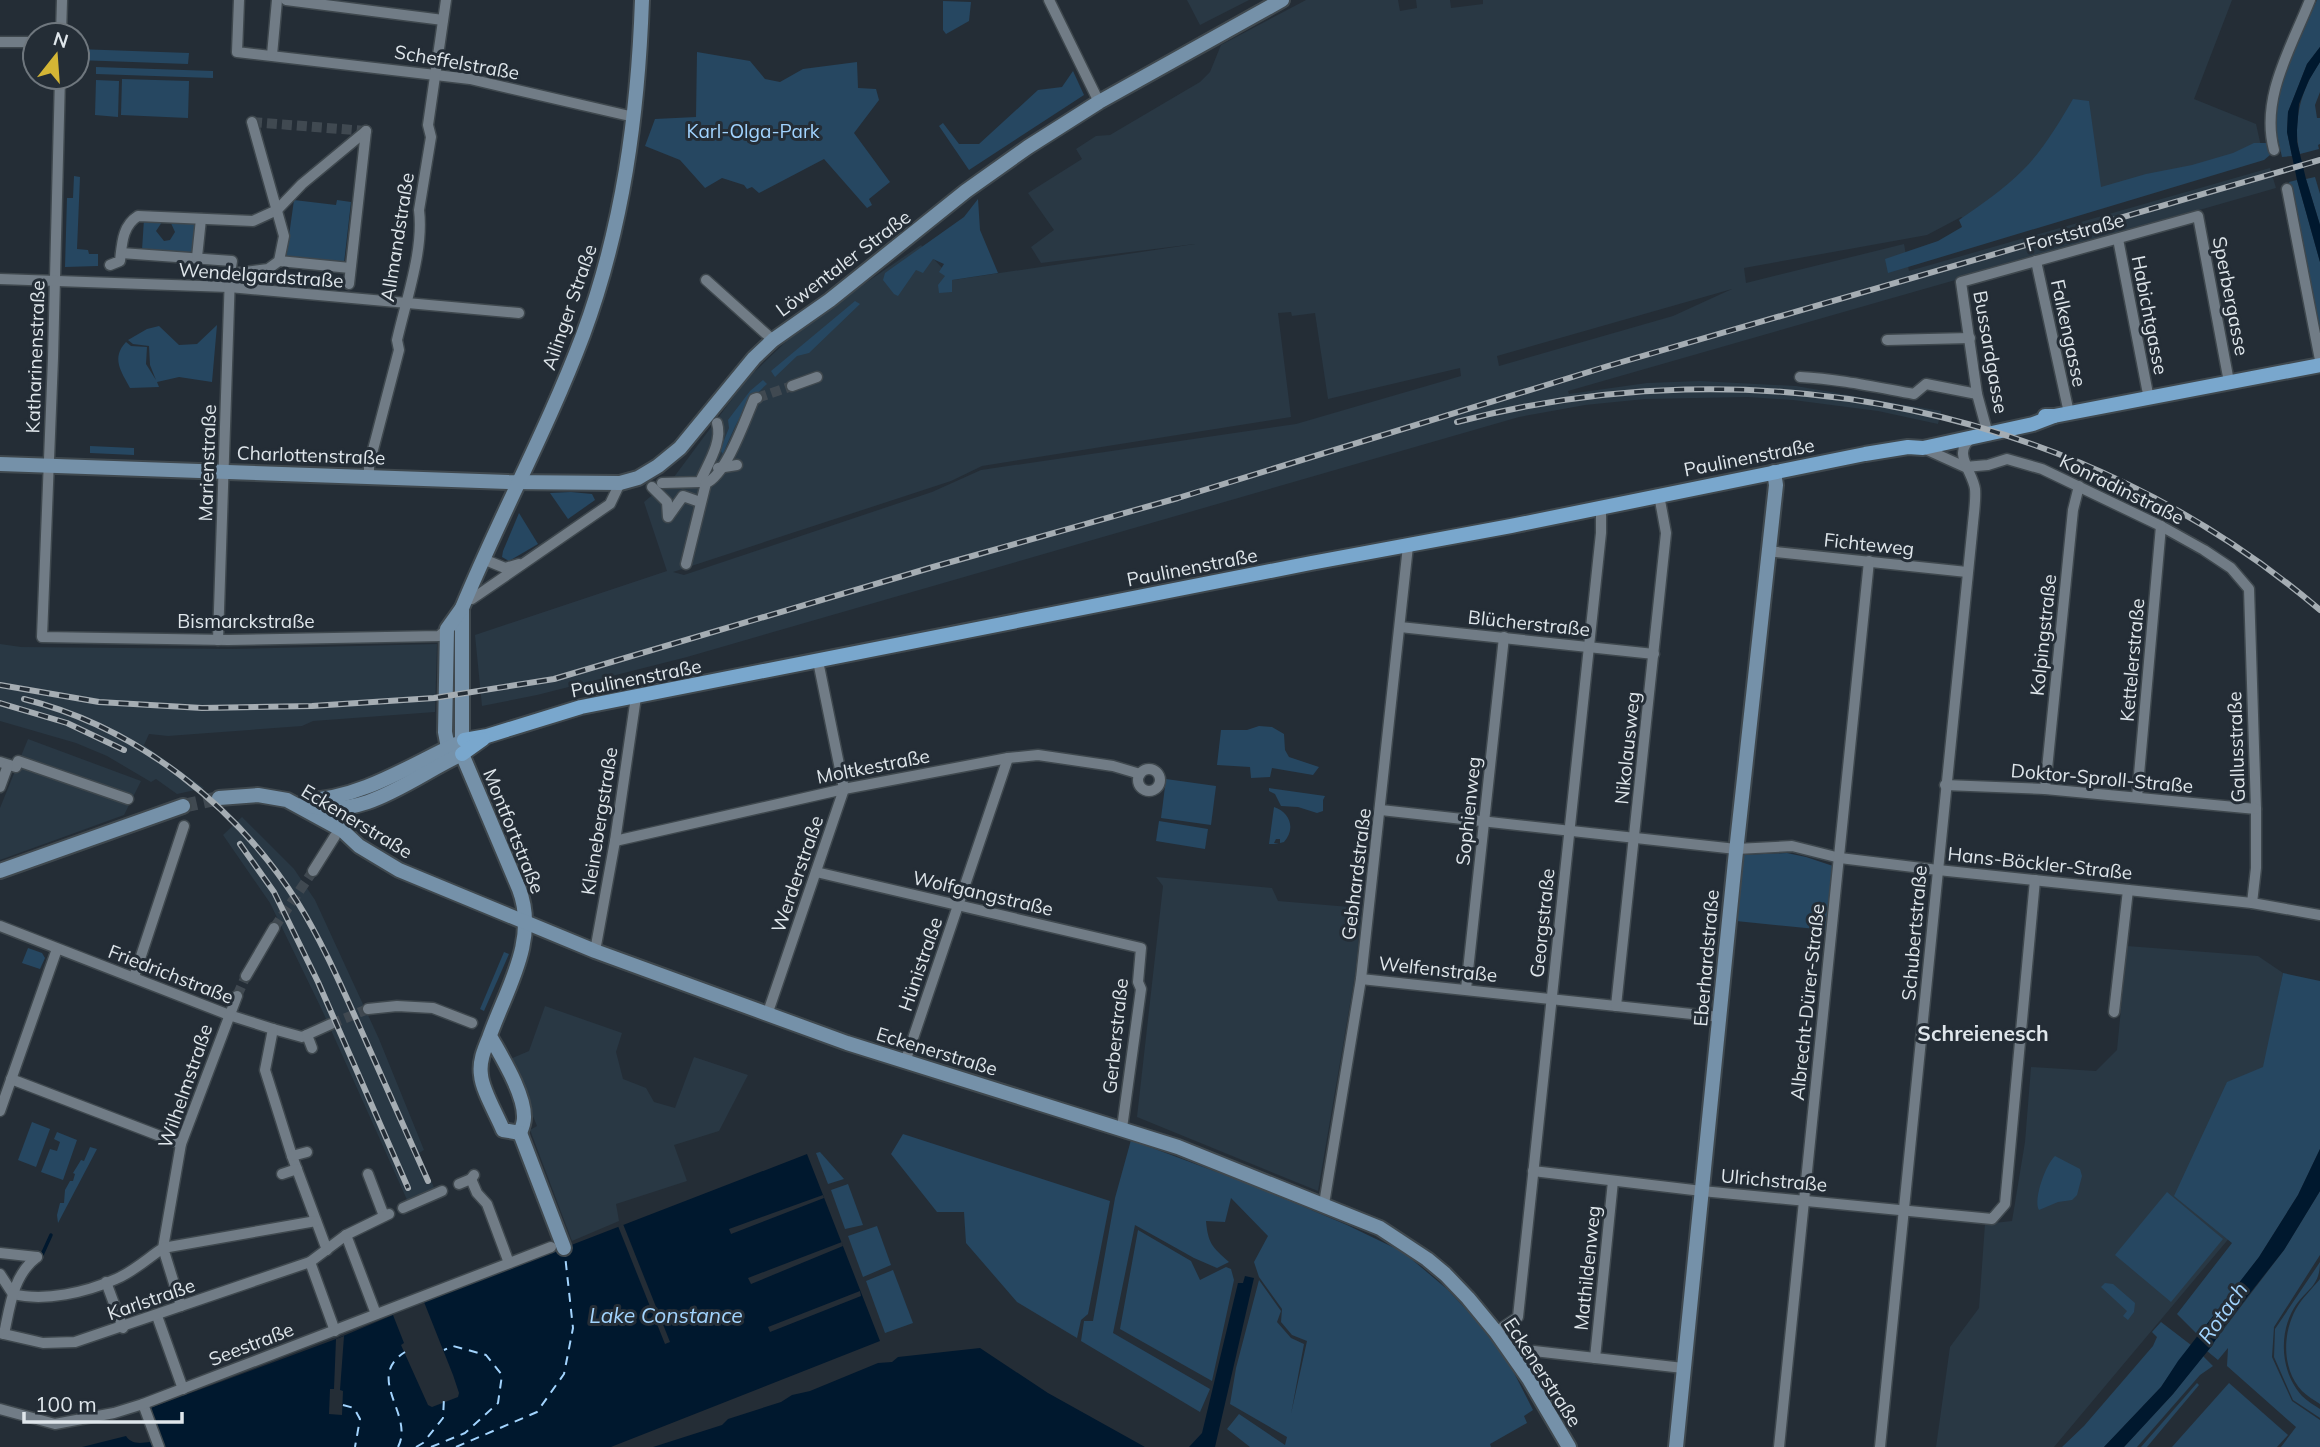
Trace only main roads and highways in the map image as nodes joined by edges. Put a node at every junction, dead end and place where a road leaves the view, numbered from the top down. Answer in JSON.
{"nodes":[{"id":1,"x":642,"y":0,"type":"edge"},
{"id":2,"x":1282,"y":0,"type":"edge"},
{"id":3,"x":2320,"y":363,"type":"edge"},
{"id":4,"x":2054,"y":416,"type":"junction"},
{"id":5,"x":1908,"y":447,"type":"junction"},
{"id":6,"x":0,"y":464,"type":"edge"},
{"id":7,"x":1774,"y":472,"type":"junction"},
{"id":8,"x":519,"y":482,"type":"junction"},
{"id":9,"x":620,"y":483,"type":"joint"},
{"id":10,"x":464,"y":603,"type":"junction"},
{"id":11,"x":463,"y":747,"type":"junction"},
{"id":12,"x":448,"y":748,"type":"junction"},
{"id":13,"x":363,"y":787,"type":"junction"},
{"id":14,"x":219,"y":798,"type":"tunnel mouth"},
{"id":15,"x":287,"y":800,"type":"junction"},
{"id":16,"x":183,"y":806,"type":"tunnel mouth"},
{"id":17,"x":341,"y":810,"type":"junction"},
{"id":18,"x":338,"y":833,"type":"junction"},
{"id":19,"x":0,"y":871,"type":"edge"},
{"id":20,"x":526,"y":923,"type":"junction"},
{"id":21,"x":489,"y":1036,"type":"junction"},
{"id":22,"x":520,"y":1133,"type":"junction"},
{"id":23,"x":557,"y":1247,"type":"road end"},
{"id":24,"x":1569,"y":1447,"type":"edge"},
{"id":25,"x":1676,"y":1447,"type":"edge"}],
"edges":[{"from":1,"to":8,"type":"main road","name":"Ailinger Straße"},
{"from":2,"to":9,"type":"main road","name":"Löwentaler Straße"},
{"from":3,"to":4,"type":"main road","name":"Paulinenstraße"},
{"from":4,"to":5,"type":"main road","name":"Paulinenstraße"},
{"from":4,"to":5,"type":"main road","name":"Paulinenstraße"},
{"from":5,"to":7,"type":"main road","name":"Paulinenstraße"},
{"from":6,"to":8,"type":"main road","name":"Charlottenstraße"},
{"from":7,"to":11,"type":"main road","name":"Paulinenstraße"},
{"from":7,"to":25,"type":"main road","name":"Eberhardstraße"},
{"from":8,"to":9,"type":"main road","name":"Charlottenstraße"},
{"from":8,"to":10,"type":"main road","name":"Ailinger Straße"},
{"from":10,"to":11,"type":"main road","name":"Ailinger Straße"},
{"from":10,"to":12,"type":"main road","name":"Ailinger Straße"},
{"from":11,"to":12,"type":"main road","name":"Paulinenstraße"},
{"from":11,"to":17,"type":"main road","name":"Paulinenstraße"},
{"from":11,"to":20,"type":"main road","name":"Montfortstraße"},
{"from":12,"to":13,"type":"main road","name":"Paulinenstraße"},
{"from":13,"to":15,"type":"main road","name":"Paulinenstraße"},
{"from":13,"to":17,"type":"main road"},
{"from":14,"to":15,"type":"main road","name":"Eckenerstraße"},
{"from":15,"to":17,"type":"main road","name":"Paulinenstraße"},
{"from":15,"to":18,"type":"main road","name":"Eckenerstraße"},
{"from":16,"to":19,"type":"main road"},
{"from":17,"to":18,"type":"main road"},
{"from":18,"to":20,"type":"main road","name":"Eckenerstraße"},
{"from":20,"to":21,"type":"main road"},
{"from":20,"to":24,"type":"main road","name":"Eckenerstraße"},
{"from":21,"to":22,"type":"main road"},
{"from":21,"to":22,"type":"main road"},
{"from":22,"to":23,"type":"main road"}]}
